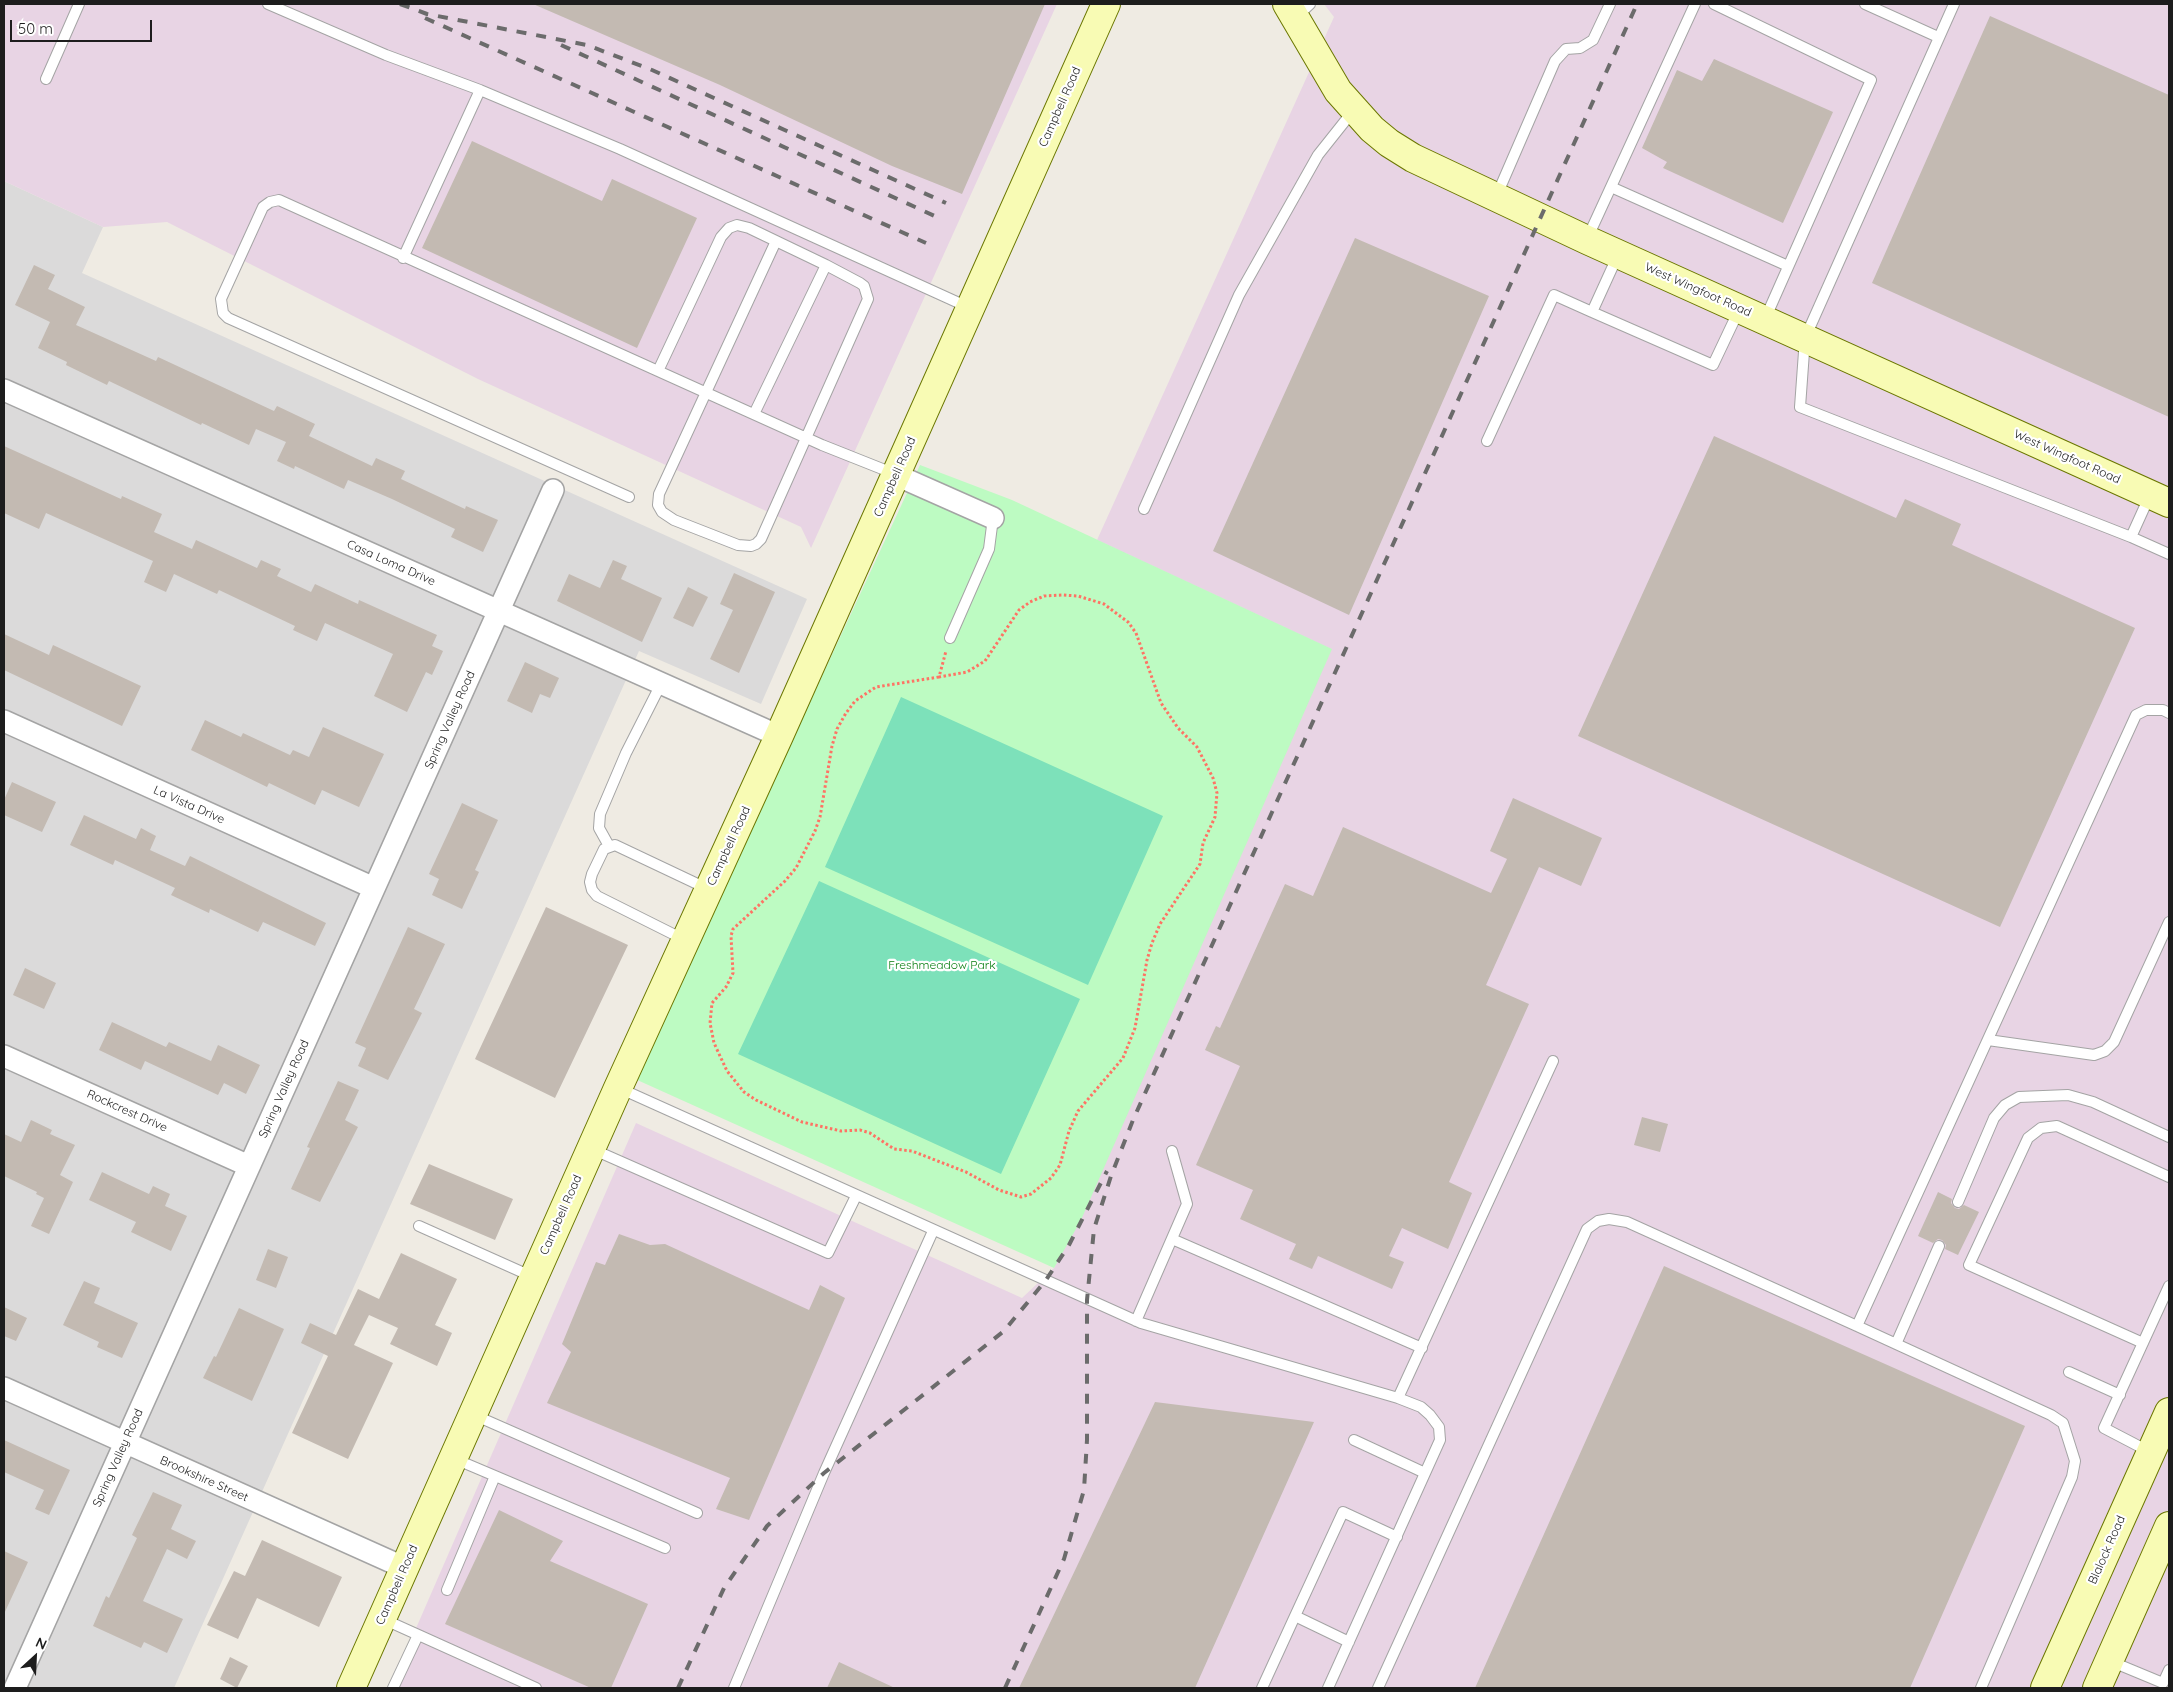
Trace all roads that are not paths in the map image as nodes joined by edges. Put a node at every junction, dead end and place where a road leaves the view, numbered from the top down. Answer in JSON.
{"nodes":[{"id":1,"x":79,"y":4,"type":"edge"},
{"id":2,"x":268,"y":4,"type":"edge"},
{"id":3,"x":1106,"y":4,"type":"edge"},
{"id":4,"x":1610,"y":4,"type":"edge"},
{"id":5,"x":1695,"y":4,"type":"edge"},
{"id":6,"x":1714,"y":4,"type":"edge"},
{"id":7,"x":1865,"y":4,"type":"edge"},
{"id":8,"x":1954,"y":4,"type":"edge"},
{"id":9,"x":1298,"y":8,"type":"edge"},
{"id":10,"x":1938,"y":37,"type":"junction"},
{"id":11,"x":46,"y":79,"type":"dead end"},
{"id":12,"x":480,"y":90,"type":"junction"},
{"id":13,"x":1354,"y":110,"type":"junction"},
{"id":14,"x":1611,"y":187,"type":"junction"},
{"id":15,"x":1496,"y":198,"type":"junction"},
{"id":16,"x":1587,"y":240,"type":"junction"},
{"id":17,"x":776,"y":241,"type":"junction"},
{"id":18,"x":1618,"y":254,"type":"junction"},
{"id":19,"x":404,"y":258,"type":"junction"},
{"id":20,"x":826,"y":265,"type":"junction"},
{"id":21,"x":1788,"y":266,"type":"junction"},
{"id":22,"x":971,"y":308,"type":"junction"},
{"id":23,"x":1739,"y":309,"type":"junction"},
{"id":24,"x":1592,"y":312,"type":"junction"},
{"id":25,"x":1765,"y":320,"type":"junction"},
{"id":26,"x":1805,"y":338,"type":"junction"},
{"id":27,"x":658,"y":371,"type":"junction"},
{"id":28,"x":4,"y":390,"type":"edge"},
{"id":29,"x":705,"y":392,"type":"junction"},
{"id":30,"x":754,"y":414,"type":"junction"},
{"id":31,"x":804,"y":438,"type":"junction"},
{"id":32,"x":1487,"y":441,"type":"dead end"},
{"id":33,"x":896,"y":475,"type":"junction"},
{"id":34,"x":553,"y":490,"type":"dead end"},
{"id":35,"x":629,"y":497,"type":"dead end"},
{"id":36,"x":2160,"y":499,"type":"edge"},
{"id":37,"x":1144,"y":510,"type":"dead end"},
{"id":38,"x":993,"y":518,"type":"joint"},
{"id":39,"x":2131,"y":537,"type":"junction"},
{"id":40,"x":2169,"y":554,"type":"edge"},
{"id":41,"x":499,"y":611,"type":"junction"},
{"id":42,"x":950,"y":638,"type":"road end"},
{"id":43,"x":661,"y":684,"type":"junction"},
{"id":44,"x":2169,"y":713,"type":"edge"},
{"id":45,"x":4,"y":721,"type":"edge"},
{"id":46,"x":779,"y":736,"type":"junction"},
{"id":47,"x":609,"y":846,"type":"junction"},
{"id":48,"x":374,"y":888,"type":"junction"},
{"id":49,"x":709,"y":889,"type":"junction"},
{"id":50,"x":2169,"y":922,"type":"edge"},
{"id":51,"x":685,"y":940,"type":"junction"},
{"id":52,"x":1988,"y":1040,"type":"junction"},
{"id":53,"x":4,"y":1056,"type":"edge"},
{"id":54,"x":1553,"y":1061,"type":"dead end"},
{"id":55,"x":618,"y":1088,"type":"junction"},
{"id":56,"x":2164,"y":1132,"type":"edge"},
{"id":57,"x":2169,"y":1137,"type":"edge"},
{"id":58,"x":591,"y":1149,"type":"junction"},
{"id":59,"x":1172,"y":1151,"type":"dead end"},
{"id":60,"x":250,"y":1166,"type":"junction"},
{"id":61,"x":2169,"y":1178,"type":"edge"},
{"id":62,"x":856,"y":1196,"type":"junction"},
{"id":63,"x":1958,"y":1202,"type":"dead end"},
{"id":64,"x":419,"y":1226,"type":"dead end"},
{"id":65,"x":933,"y":1231,"type":"junction"},
{"id":66,"x":1172,"y":1239,"type":"junction"},
{"id":67,"x":1938,"y":1246,"type":"dead end"},
{"id":68,"x":534,"y":1277,"type":"junction"},
{"id":69,"x":2169,"y":1286,"type":"edge"},
{"id":70,"x":1136,"y":1320,"type":"junction"},
{"id":71,"x":1857,"y":1326,"type":"junction"},
{"id":72,"x":2143,"y":1343,"type":"junction"},
{"id":73,"x":1896,"y":1344,"type":"junction"},
{"id":74,"x":1422,"y":1348,"type":"junction"},
{"id":75,"x":2069,"y":1372,"type":"dead end"},
{"id":76,"x":4,"y":1388,"type":"edge"},
{"id":77,"x":2120,"y":1395,"type":"junction"},
{"id":78,"x":1398,"y":1398,"type":"junction"},
{"id":79,"x":2169,"y":1412,"type":"edge"},
{"id":80,"x":473,"y":1414,"type":"junction"},
{"id":81,"x":1354,"y":1440,"type":"dead end"},
{"id":82,"x":124,"y":1444,"type":"junction"},
{"id":83,"x":2160,"y":1457,"type":"edge"},
{"id":84,"x":454,"y":1459,"type":"junction"},
{"id":85,"x":1425,"y":1473,"type":"junction"},
{"id":86,"x":495,"y":1476,"type":"junction"},
{"id":87,"x":697,"y":1513,"type":"dead end"},
{"id":88,"x":2169,"y":1526,"type":"edge"},
{"id":89,"x":1397,"y":1537,"type":"junction"},
{"id":90,"x":665,"y":1548,"type":"dead end"},
{"id":91,"x":405,"y":1568,"type":"junction"},
{"id":92,"x":447,"y":1590,"type":"dead end"},
{"id":93,"x":1295,"y":1616,"type":"junction"},
{"id":94,"x":382,"y":1619,"type":"junction"},
{"id":95,"x":418,"y":1635,"type":"junction"},
{"id":96,"x":1349,"y":1642,"type":"junction"},
{"id":97,"x":2109,"y":1660,"type":"junction"},
{"id":98,"x":2169,"y":1670,"type":"edge"},
{"id":99,"x":2162,"y":1686,"type":"edge"},
{"id":100,"x":15,"y":1688,"type":"edge"},
{"id":101,"x":351,"y":1688,"type":"edge"},
{"id":102,"x":393,"y":1688,"type":"edge"},
{"id":103,"x":536,"y":1688,"type":"edge"},
{"id":104,"x":734,"y":1688,"type":"edge"},
{"id":105,"x":1262,"y":1688,"type":"edge"},
{"id":106,"x":1328,"y":1688,"type":"edge"},
{"id":107,"x":1378,"y":1688,"type":"edge"},
{"id":108,"x":1981,"y":1688,"type":"edge"},
{"id":109,"x":2046,"y":1688,"type":"edge"},
{"id":110,"x":2097,"y":1688,"type":"edge"}],
"edges":[{"from":1,"to":11,"type":"lane"},
{"from":2,"to":12,"type":"lane"},
{"from":3,"to":22,"type":"street","name":"Campbell Road"},
{"from":4,"to":15,"type":"lane"},
{"from":5,"to":14,"type":"lane"},
{"from":6,"to":21,"type":"lane"},
{"from":7,"to":10,"type":"lane"},
{"from":8,"to":10,"type":"lane"},
{"from":9,"to":13,"type":"street","name":"West Wingfoot Road"},
{"from":10,"to":26,"type":"lane"},
{"from":12,"to":19,"type":"lane"},
{"from":12,"to":22,"type":"lane"},
{"from":13,"to":15,"type":"street","name":"West Wingfoot Road"},
{"from":13,"to":37,"type":"lane"},
{"from":14,"to":16,"type":"lane"},
{"from":14,"to":21,"type":"lane"},
{"from":15,"to":16,"type":"street","name":"West Wingfoot Road"},
{"from":16,"to":18,"type":"street","name":"West Wingfoot Road"},
{"from":17,"to":20,"type":"lane"},
{"from":17,"to":27,"type":"lane"},
{"from":17,"to":29,"type":"lane"},
{"from":18,"to":23,"type":"street","name":"West Wingfoot Road"},
{"from":18,"to":24,"type":"lane"},
{"from":19,"to":27,"type":"lane"},
{"from":19,"to":35,"type":"lane"},
{"from":20,"to":30,"type":"lane"},
{"from":20,"to":31,"type":"lane"},
{"from":21,"to":25,"type":"lane"},
{"from":22,"to":33,"type":"street","name":"Campbell Road"},
{"from":23,"to":24,"type":"lane"},
{"from":23,"to":25,"type":"street","name":"West Wingfoot Road"},
{"from":24,"to":32,"type":"lane"},
{"from":25,"to":26,"type":"street","name":"West Wingfoot Road"},
{"from":26,"to":36,"type":"street","name":"West Wingfoot Road"},
{"from":26,"to":39,"type":"lane"},
{"from":27,"to":29,"type":"lane"},
{"from":28,"to":41,"type":"street","name":"Casa Loma Drive"},
{"from":29,"to":30,"type":"lane"},
{"from":29,"to":31,"type":"lane"},
{"from":30,"to":31,"type":"lane"},
{"from":31,"to":33,"type":"lane"},
{"from":33,"to":38,"type":"street"},
{"from":33,"to":46,"type":"street","name":"Campbell Road"},
{"from":34,"to":41,"type":"street","name":"Spring Valley Road"},
{"from":36,"to":39,"type":"lane"},
{"from":38,"to":42,"type":"lane"},
{"from":39,"to":40,"type":"lane"},
{"from":41,"to":43,"type":"street","name":"Casa Loma Drive"},
{"from":41,"to":48,"type":"street","name":"Spring Valley Road"},
{"from":43,"to":46,"type":"street","name":"Casa Loma Drive"},
{"from":43,"to":47,"type":"lane"},
{"from":44,"to":52,"type":"lane"},
{"from":45,"to":48,"type":"street","name":"La Vista Drive"},
{"from":46,"to":49,"type":"street","name":"Campbell Road"},
{"from":47,"to":49,"type":"lane"},
{"from":47,"to":51,"type":"lane"},
{"from":48,"to":60,"type":"street","name":"Spring Valley Road"},
{"from":49,"to":51,"type":"street","name":"Campbell Road"},
{"from":50,"to":52,"type":"lane"},
{"from":51,"to":55,"type":"street","name":"Campbell Road"},
{"from":52,"to":71,"type":"lane"},
{"from":53,"to":60,"type":"street","name":"Rockcrest Drive"},
{"from":54,"to":74,"type":"lane"},
{"from":55,"to":58,"type":"street","name":"Campbell Road"},
{"from":55,"to":62,"type":"lane"},
{"from":56,"to":57,"type":"lane"},
{"from":56,"to":63,"type":"lane"},
{"from":58,"to":62,"type":"lane"},
{"from":58,"to":68,"type":"street","name":"Campbell Road"},
{"from":59,"to":66,"type":"lane"},
{"from":60,"to":82,"type":"street","name":"Spring Valley Road"},
{"from":61,"to":72,"type":"lane"},
{"from":62,"to":65,"type":"lane"},
{"from":64,"to":68,"type":"lane"},
{"from":65,"to":70,"type":"lane"},
{"from":65,"to":104,"type":"lane"},
{"from":66,"to":70,"type":"lane"},
{"from":66,"to":74,"type":"lane"},
{"from":67,"to":73,"type":"lane"},
{"from":68,"to":80,"type":"street","name":"Campbell Road"},
{"from":69,"to":72,"type":"lane"},
{"from":70,"to":78,"type":"lane"},
{"from":71,"to":73,"type":"lane"},
{"from":71,"to":107,"type":"lane"},
{"from":72,"to":77,"type":"lane"},
{"from":73,"to":108,"type":"lane"},
{"from":74,"to":78,"type":"lane"},
{"from":75,"to":77,"type":"lane"},
{"from":76,"to":82,"type":"street","name":"Brookshire Street"},
{"from":77,"to":83,"type":"lane"},
{"from":78,"to":85,"type":"lane"},
{"from":79,"to":83,"type":"street","name":"Blalock Road"},
{"from":80,"to":84,"type":"street","name":"Campbell Road"},
{"from":80,"to":87,"type":"lane"},
{"from":81,"to":85,"type":"lane"},
{"from":82,"to":91,"type":"street","name":"Brookshire Street"},
{"from":82,"to":100,"type":"street","name":"Spring Valley Road"},
{"from":83,"to":109,"type":"street","name":"Blalock Road"},
{"from":84,"to":86,"type":"lane"},
{"from":84,"to":91,"type":"street","name":"Campbell Road"},
{"from":85,"to":89,"type":"lane"},
{"from":86,"to":90,"type":"lane"},
{"from":86,"to":92,"type":"lane"},
{"from":88,"to":97,"type":"street"},
{"from":89,"to":93,"type":"lane"},
{"from":89,"to":96,"type":"lane"},
{"from":91,"to":94,"type":"street","name":"Campbell Road"},
{"from":93,"to":96,"type":"lane"},
{"from":93,"to":105,"type":"lane"},
{"from":94,"to":95,"type":"lane"},
{"from":94,"to":101,"type":"street","name":"Campbell Road"},
{"from":95,"to":102,"type":"lane"},
{"from":95,"to":103,"type":"lane"},
{"from":96,"to":106,"type":"lane"},
{"from":97,"to":99,"type":"lane"},
{"from":97,"to":110,"type":"street"},
{"from":98,"to":99,"type":"lane"}]}
